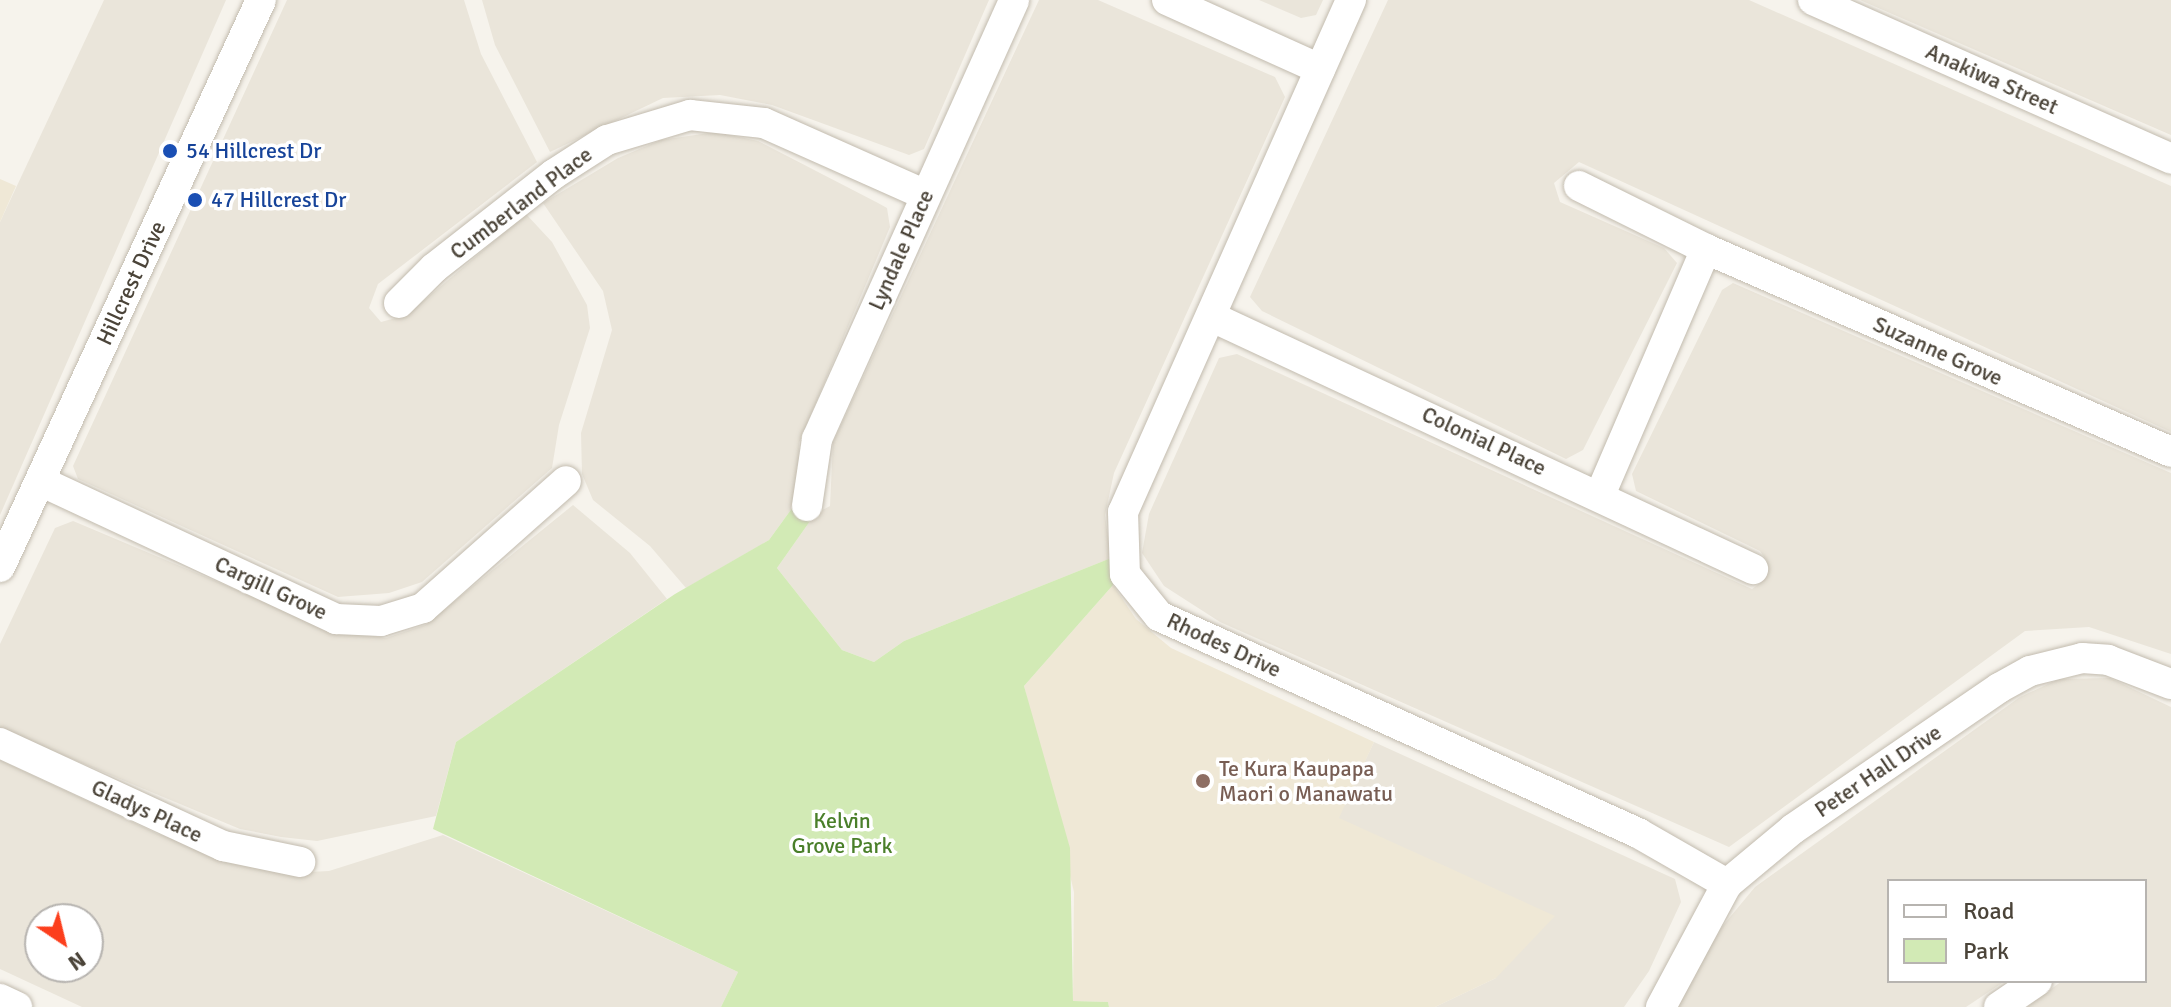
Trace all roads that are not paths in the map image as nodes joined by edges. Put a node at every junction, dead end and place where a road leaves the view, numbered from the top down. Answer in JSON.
{"nodes":[{"id":1,"x":261,"y":0,"type":"edge"},
{"id":2,"x":1014,"y":0,"type":"edge"},
{"id":3,"x":1167,"y":0,"type":"edge"},
{"id":4,"x":1351,"y":0,"type":"edge"},
{"id":5,"x":1813,"y":0,"type":"edge"},
{"id":6,"x":1320,"y":69,"type":"junction"},
{"id":7,"x":2171,"y":159,"type":"edge"},
{"id":8,"x":1579,"y":186,"type":"dead end"},
{"id":9,"x":926,"y":195,"type":"junction"},
{"id":10,"x":1706,"y":249,"type":"junction"},
{"id":11,"x":399,"y":303,"type":"dead end"},
{"id":12,"x":1212,"y":317,"type":"junction"},
{"id":13,"x":2171,"y":452,"type":"edge"},
{"id":14,"x":40,"y":481,"type":"junction"},
{"id":15,"x":566,"y":481,"type":"dead end"},
{"id":16,"x":1600,"y":495,"type":"junction"},
{"id":17,"x":807,"y":506,"type":"dead end"},
{"id":18,"x":0,"y":567,"type":"edge"},
{"id":19,"x":1753,"y":569,"type":"dead end"},
{"id":20,"x":2171,"y":684,"type":"edge"},
{"id":21,"x":0,"y":743,"type":"edge"},
{"id":22,"x":300,"y":862,"type":"dead end"},
{"id":23,"x":1727,"y":884,"type":"junction"},
{"id":24,"x":2034,"y":983,"type":"edge"},
{"id":25,"x":0,"y":999,"type":"edge"},
{"id":26,"x":17,"y":1007,"type":"edge"},
{"id":27,"x":1661,"y":1007,"type":"edge"},
{"id":28,"x":1999,"y":1007,"type":"edge"}],
"edges":[{"from":1,"to":14,"type":"street","name":"Hillcrest Drive"},
{"from":2,"to":9,"type":"street","name":"Lyndale Place"},
{"from":3,"to":6,"type":"street"},
{"from":4,"to":6,"type":"street","name":"Rhodes Drive"},
{"from":5,"to":7,"type":"street","name":"Anakiwa Street"},
{"from":6,"to":12,"type":"street","name":"Rhodes Drive"},
{"from":8,"to":10,"type":"street","name":"Suzanne Grove"},
{"from":9,"to":11,"type":"street","name":"Cumberland Place"},
{"from":9,"to":17,"type":"street","name":"Lyndale Place"},
{"from":10,"to":13,"type":"street","name":"Suzanne Grove"},
{"from":10,"to":16,"type":"street"},
{"from":12,"to":16,"type":"street","name":"Colonial Place"},
{"from":12,"to":23,"type":"street","name":"Rhodes Drive"},
{"from":14,"to":15,"type":"street","name":"Cargill Grove"},
{"from":14,"to":18,"type":"street","name":"Hillcrest Drive"},
{"from":16,"to":19,"type":"street","name":"Colonial Place"},
{"from":20,"to":23,"type":"street","name":"Peter Hall Drive"},
{"from":21,"to":22,"type":"street","name":"Gladys Place"},
{"from":23,"to":27,"type":"street","name":"Peter Hall Drive"},
{"from":24,"to":28,"type":"street"},
{"from":25,"to":26,"type":"street"}]}
